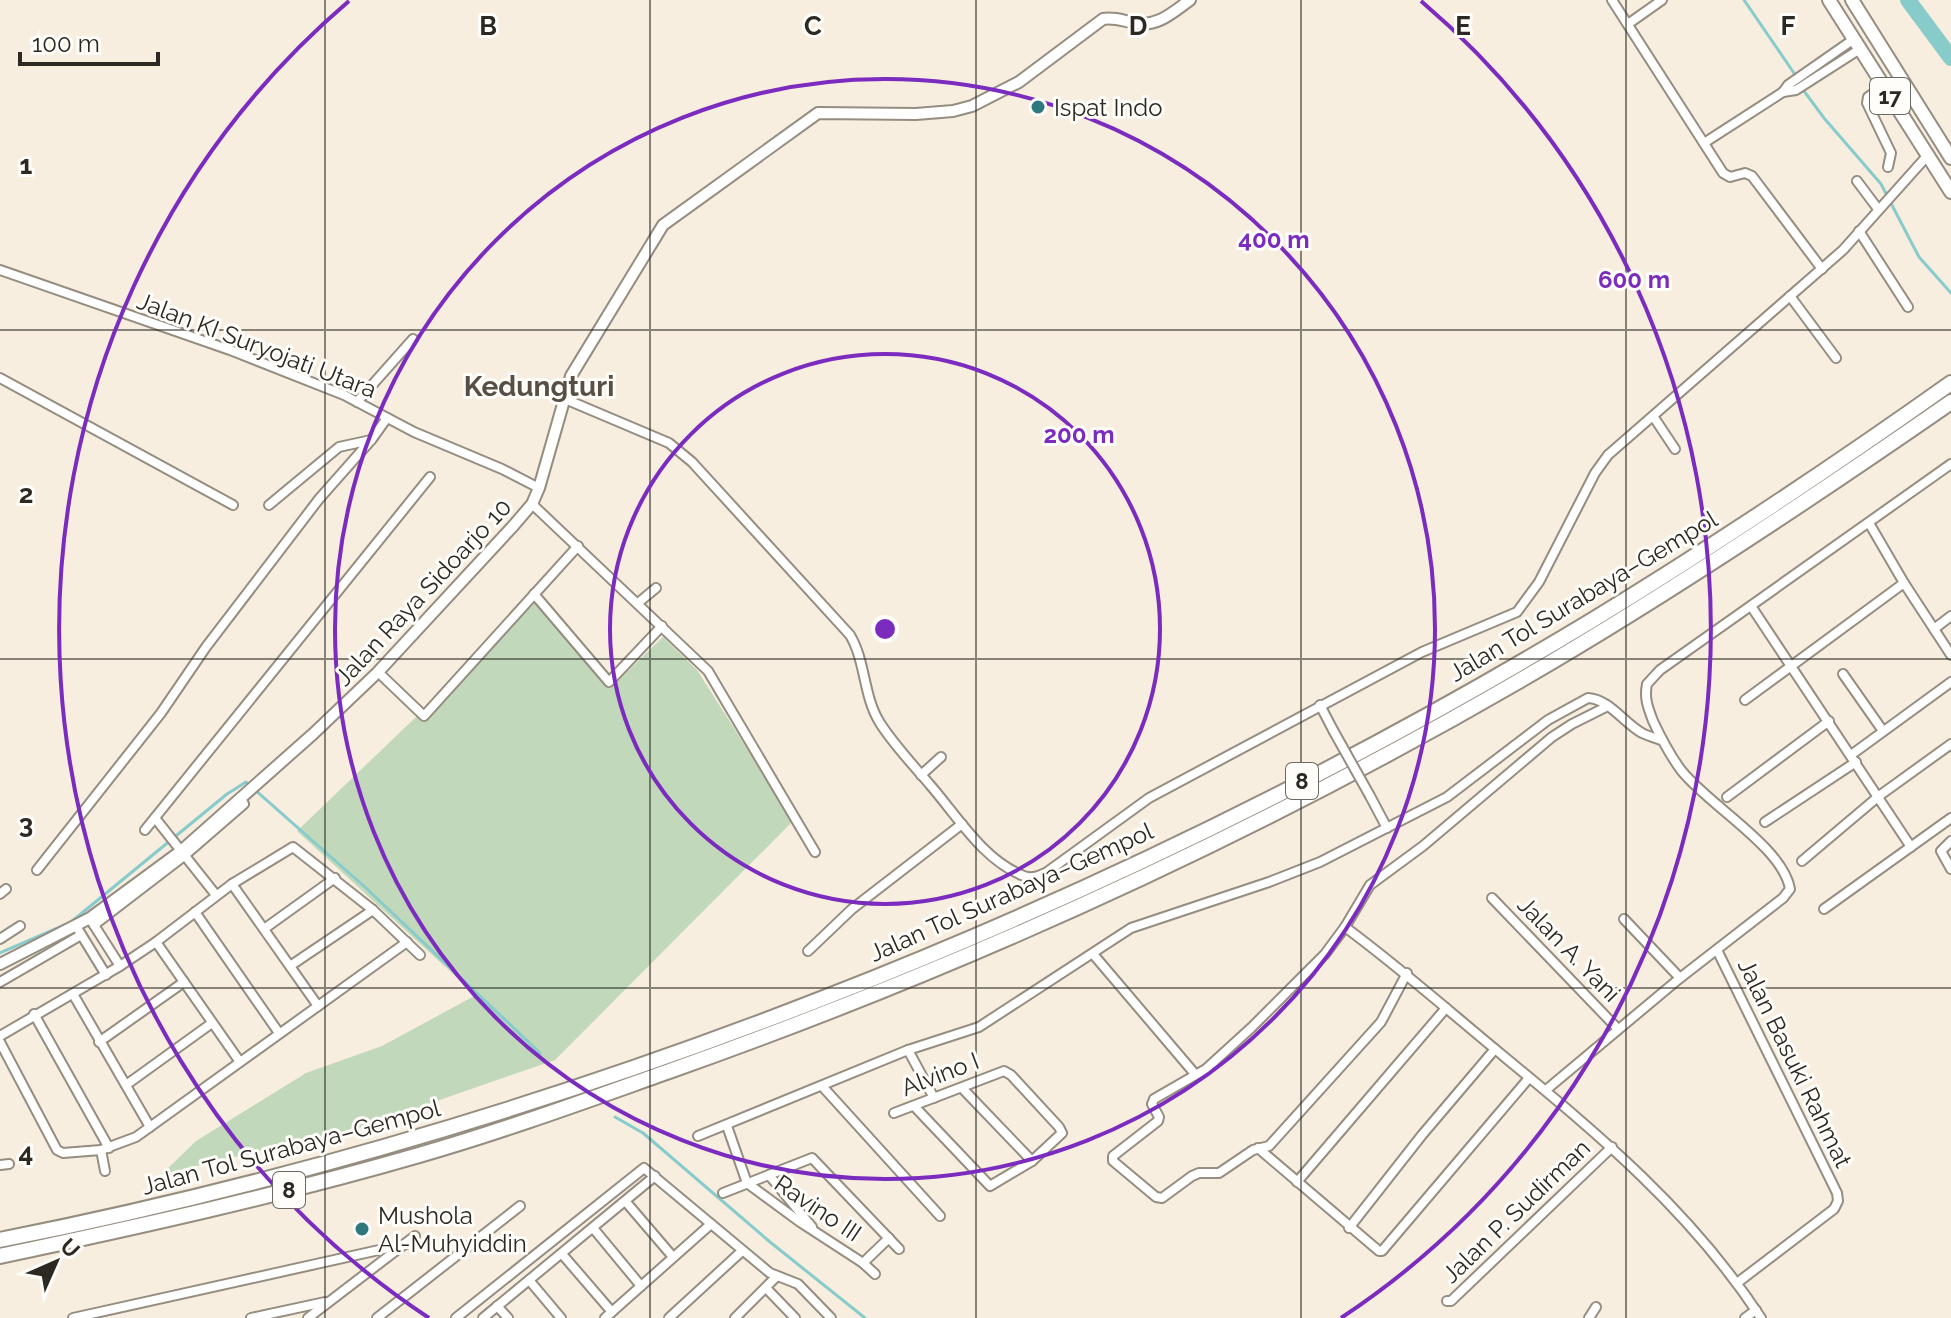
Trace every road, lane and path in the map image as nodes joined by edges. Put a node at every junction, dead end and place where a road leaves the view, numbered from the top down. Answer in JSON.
{"nodes":[{"id":1,"x":1190,"y":0,"type":"edge"},
{"id":2,"x":1612,"y":0,"type":"edge"},
{"id":3,"x":1662,"y":0,"type":"edge"},
{"id":4,"x":1829,"y":0,"type":"edge"},
{"id":5,"x":1852,"y":0,"type":"edge"},
{"id":6,"x":1628,"y":24,"type":"junction"},
{"id":7,"x":1857,"y":44,"type":"junction"},
{"id":8,"x":1884,"y":86,"type":"junction"},
{"id":9,"x":1704,"y":143,"type":"junction"},
{"id":10,"x":1928,"y":155,"type":"junction"},
{"id":11,"x":1951,"y":158,"type":"edge"},
{"id":12,"x":1888,"y":167,"type":"dead end"},
{"id":13,"x":1857,"y":181,"type":"dead end"},
{"id":14,"x":1951,"y":192,"type":"edge"},
{"id":15,"x":1880,"y":207,"type":"junction"},
{"id":16,"x":1859,"y":231,"type":"junction"},
{"id":17,"x":1822,"y":269,"type":"junction"},
{"id":18,"x":0,"y":270,"type":"edge"},
{"id":19,"x":1790,"y":296,"type":"junction"},
{"id":20,"x":1908,"y":307,"type":"dead end"},
{"id":21,"x":413,"y":339,"type":"dead end"},
{"id":22,"x":1836,"y":358,"type":"dead end"},
{"id":23,"x":0,"y":378,"type":"edge"},
{"id":24,"x":1951,"y":383,"type":"edge"},
{"id":25,"x":565,"y":399,"type":"junction"},
{"id":26,"x":357,"y":402,"type":"junction"},
{"id":27,"x":1951,"y":402,"type":"edge"},
{"id":28,"x":1653,"y":416,"type":"junction"},
{"id":29,"x":387,"y":418,"type":"junction"},
{"id":30,"x":372,"y":439,"type":"junction"},
{"id":31,"x":1675,"y":449,"type":"dead end"},
{"id":32,"x":1951,"y":464,"type":"edge"},
{"id":33,"x":430,"y":477,"type":"dead end"},
{"id":34,"x":539,"y":488,"type":"junction"},
{"id":35,"x":532,"y":504,"type":"junction"},
{"id":36,"x":233,"y":505,"type":"dead end"},
{"id":37,"x":269,"y":505,"type":"dead end"},
{"id":38,"x":1869,"y":523,"type":"junction"},
{"id":39,"x":578,"y":546,"type":"junction"},
{"id":40,"x":1904,"y":583,"type":"junction"},
{"id":41,"x":656,"y":588,"type":"dead end"},
{"id":42,"x":534,"y":594,"type":"junction"},
{"id":43,"x":638,"y":603,"type":"junction"},
{"id":44,"x":1751,"y":606,"type":"junction"},
{"id":45,"x":1951,"y":616,"type":"edge"},
{"id":46,"x":662,"y":626,"type":"junction"},
{"id":47,"x":1934,"y":629,"type":"junction"},
{"id":48,"x":1951,"y":655,"type":"edge"},
{"id":49,"x":1791,"y":666,"type":"junction"},
{"id":50,"x":378,"y":672,"type":"junction"},
{"id":51,"x":1843,"y":674,"type":"dead end"},
{"id":52,"x":1951,"y":682,"type":"edge"},
{"id":53,"x":1745,"y":700,"type":"dead end"},
{"id":54,"x":1320,"y":705,"type":"junction"},
{"id":55,"x":1608,"y":706,"type":"junction"},
{"id":56,"x":1829,"y":721,"type":"junction"},
{"id":57,"x":1883,"y":731,"type":"junction"},
{"id":58,"x":1661,"y":740,"type":"junction"},
{"id":59,"x":1951,"y":744,"type":"edge"},
{"id":60,"x":941,"y":757,"type":"dead end"},
{"id":61,"x":1853,"y":759,"type":"junction"},
{"id":62,"x":921,"y":775,"type":"junction"},
{"id":63,"x":1879,"y":796,"type":"junction"},
{"id":64,"x":1727,"y":797,"type":"dead end"},
{"id":65,"x":155,"y":818,"type":"junction"},
{"id":66,"x":1951,"y":818,"type":"edge"},
{"id":67,"x":1765,"y":822,"type":"dead end"},
{"id":68,"x":962,"y":824,"type":"junction"},
{"id":69,"x":1387,"y":828,"type":"junction"},
{"id":70,"x":145,"y":830,"type":"dead end"},
{"id":71,"x":1951,"y":841,"type":"edge"},
{"id":72,"x":1911,"y":847,"type":"junction"},
{"id":73,"x":180,"y":851,"type":"junction"},
{"id":74,"x":815,"y":852,"type":"dead end"},
{"id":75,"x":1802,"y":861,"type":"dead end"},
{"id":76,"x":1951,"y":869,"type":"edge"},
{"id":77,"x":37,"y":870,"type":"dead end"},
{"id":78,"x":335,"y":878,"type":"junction"},
{"id":79,"x":232,"y":884,"type":"junction"},
{"id":80,"x":216,"y":895,"type":"junction"},
{"id":81,"x":1492,"y":898,"type":"dead end"},
{"id":82,"x":1824,"y":909,"type":"dead end"},
{"id":83,"x":373,"y":910,"type":"junction"},
{"id":84,"x":195,"y":912,"type":"junction"},
{"id":85,"x":1624,"y":919,"type":"dead end"},
{"id":86,"x":92,"y":922,"type":"junction"},
{"id":87,"x":20,"y":926,"type":"dead end"},
{"id":88,"x":1345,"y":927,"type":"junction"},
{"id":89,"x":264,"y":929,"type":"junction"},
{"id":90,"x":79,"y":931,"type":"junction"},
{"id":91,"x":0,"y":939,"type":"edge"},
{"id":92,"x":156,"y":942,"type":"junction"},
{"id":93,"x":407,"y":942,"type":"junction"},
{"id":94,"x":1717,"y":950,"type":"junction"},
{"id":95,"x":808,"y":951,"type":"dead end"},
{"id":96,"x":1093,"y":954,"type":"junction"},
{"id":97,"x":420,"y":955,"type":"dead end"},
{"id":98,"x":0,"y":964,"type":"edge"},
{"id":99,"x":120,"y":966,"type":"junction"},
{"id":100,"x":290,"y":966,"type":"junction"},
{"id":101,"x":1407,"y":973,"type":"junction"},
{"id":102,"x":106,"y":975,"type":"junction"},
{"id":103,"x":1680,"y":978,"type":"junction"},
{"id":104,"x":0,"y":982,"type":"edge"},
{"id":105,"x":184,"y":982,"type":"junction"},
{"id":106,"x":73,"y":994,"type":"junction"},
{"id":107,"x":318,"y":1006,"type":"junction"},
{"id":108,"x":1446,"y":1008,"type":"junction"},
{"id":109,"x":34,"y":1014,"type":"junction"},
{"id":110,"x":212,"y":1023,"type":"junction"},
{"id":111,"x":1617,"y":1028,"type":"junction"},
{"id":112,"x":279,"y":1033,"type":"junction"},
{"id":113,"x":1,"y":1034,"type":"edge"},
{"id":114,"x":99,"y":1042,"type":"junction"},
{"id":115,"x":1495,"y":1049,"type":"junction"},
{"id":116,"x":908,"y":1050,"type":"junction"},
{"id":117,"x":240,"y":1062,"type":"junction"},
{"id":118,"x":1195,"y":1074,"type":"junction"},
{"id":119,"x":1529,"y":1078,"type":"junction"},
{"id":120,"x":126,"y":1085,"type":"junction"},
{"id":121,"x":822,"y":1086,"type":"junction"},
{"id":122,"x":962,"y":1088,"type":"junction"},
{"id":123,"x":1546,"y":1090,"type":"junction"},
{"id":124,"x":934,"y":1098,"type":"junction"},
{"id":125,"x":914,"y":1106,"type":"junction"},
{"id":126,"x":894,"y":1113,"type":"dead end"},
{"id":127,"x":727,"y":1126,"type":"junction"},
{"id":128,"x":150,"y":1127,"type":"junction"},
{"id":129,"x":698,"y":1136,"type":"dead end"},
{"id":130,"x":1612,"y":1147,"type":"junction"},
{"id":131,"x":1258,"y":1148,"type":"junction"},
{"id":132,"x":105,"y":1149,"type":"junction"},
{"id":133,"x":1032,"y":1161,"type":"junction"},
{"id":134,"x":105,"y":1171,"type":"dead end"},
{"id":135,"x":769,"y":1175,"type":"junction"},
{"id":136,"x":655,"y":1176,"type":"junction"},
{"id":137,"x":1297,"y":1182,"type":"junction"},
{"id":138,"x":747,"y":1183,"type":"junction"},
{"id":139,"x":723,"y":1193,"type":"dead end"},
{"id":140,"x":626,"y":1202,"type":"junction"},
{"id":141,"x":520,"y":1206,"type":"dead end"},
{"id":142,"x":940,"y":1216,"type":"dead end"},
{"id":143,"x":711,"y":1224,"type":"junction"},
{"id":144,"x":593,"y":1228,"type":"junction"},
{"id":145,"x":1349,"y":1228,"type":"junction"},
{"id":146,"x":815,"y":1230,"type":"junction"},
{"id":147,"x":415,"y":1236,"type":"dead end"},
{"id":148,"x":889,"y":1238,"type":"junction"},
{"id":149,"x":0,"y":1240,"type":"edge"},
{"id":150,"x":406,"y":1244,"type":"junction"},
{"id":151,"x":899,"y":1249,"type":"dead end"},
{"id":152,"x":742,"y":1251,"type":"junction"},
{"id":153,"x":562,"y":1254,"type":"junction"},
{"id":154,"x":0,"y":1256,"type":"edge"},
{"id":155,"x":673,"y":1257,"type":"junction"},
{"id":156,"x":863,"y":1263,"type":"junction"},
{"id":157,"x":875,"y":1274,"type":"dead end"},
{"id":158,"x":777,"y":1276,"type":"junction"},
{"id":159,"x":529,"y":1280,"type":"junction"},
{"id":160,"x":1737,"y":1283,"type":"junction"},
{"id":161,"x":641,"y":1286,"type":"junction"},
{"id":162,"x":766,"y":1288,"type":"junction"},
{"id":163,"x":330,"y":1301,"type":"junction"},
{"id":164,"x":1447,"y":1301,"type":"dead end"},
{"id":165,"x":497,"y":1306,"type":"junction"},
{"id":166,"x":1596,"y":1307,"type":"dead end"},
{"id":167,"x":1759,"y":1314,"type":"edge"},
{"id":168,"x":98,"y":1315,"type":"edge"},
{"id":169,"x":609,"y":1315,"type":"edge"},
{"id":170,"x":73,"y":1318,"type":"edge"},
{"id":171,"x":251,"y":1318,"type":"edge"},
{"id":172,"x":308,"y":1318,"type":"edge"},
{"id":173,"x":377,"y":1318,"type":"edge"},
{"id":174,"x":456,"y":1318,"type":"edge"},
{"id":175,"x":483,"y":1318,"type":"edge"},
{"id":176,"x":508,"y":1318,"type":"edge"},
{"id":177,"x":561,"y":1318,"type":"edge"},
{"id":178,"x":669,"y":1318,"type":"edge"},
{"id":179,"x":736,"y":1318,"type":"edge"},
{"id":180,"x":795,"y":1318,"type":"edge"},
{"id":181,"x":831,"y":1318,"type":"edge"},
{"id":182,"x":1589,"y":1318,"type":"edge"},
{"id":183,"x":1745,"y":1318,"type":"edge"}],
"edges":[{"from":1,"to":25,"type":"street","name":"Jalan Raya Sidoarjo 10"},
{"from":2,"to":6,"type":"street"},
{"from":3,"to":6,"type":"street"},
{"from":4,"to":7,"type":"highway","number":"17"},
{"from":5,"to":11,"type":"highway","number":"17"},
{"from":6,"to":9,"type":"street"},
{"from":7,"to":8,"type":"highway","number":"17"},
{"from":7,"to":9,"type":"street"},
{"from":8,"to":10,"type":"highway","number":"17"},
{"from":8,"to":12,"type":"street"},
{"from":9,"to":17,"type":"street"},
{"from":10,"to":14,"type":"highway","number":"17"},
{"from":10,"to":15,"type":"street"},
{"from":13,"to":15,"type":"street"},
{"from":15,"to":16,"type":"street"},
{"from":16,"to":17,"type":"street"},
{"from":16,"to":20,"type":"street"},
{"from":17,"to":19,"type":"street"},
{"from":18,"to":26,"type":"street","name":"Jalan KI Suryojati Utara"},
{"from":19,"to":22,"type":"street"},
{"from":19,"to":28,"type":"street"},
{"from":21,"to":26,"type":"street"},
{"from":23,"to":36,"type":"street"},
{"from":24,"to":149,"type":"highway","name":"Jalan Tol Surabaya–Gempol","number":"8"},
{"from":25,"to":34,"type":"street","name":"Jalan Raya Sidoarjo 10"},
{"from":25,"to":62,"type":"street"},
{"from":26,"to":29,"type":"street","name":"Jalan KI Suryojati Utara"},
{"from":27,"to":154,"type":"highway","name":"Jalan Tol Surabaya–Gempol","number":"8"},
{"from":28,"to":31,"type":"street"},
{"from":28,"to":54,"type":"street"},
{"from":29,"to":30,"type":"street"},
{"from":29,"to":34,"type":"street","name":"Jalan KI Suryojati Utara"},
{"from":30,"to":37,"type":"street"},
{"from":30,"to":77,"type":"street"},
{"from":32,"to":38,"type":"street"},
{"from":33,"to":65,"type":"street"},
{"from":34,"to":35,"type":"street","name":"Jalan Raya Sidoarjo 10"},
{"from":35,"to":39,"type":"street"},
{"from":35,"to":50,"type":"street","name":"Jalan Raya Sidoarjo 10"},
{"from":38,"to":40,"type":"street"},
{"from":38,"to":44,"type":"street"},
{"from":39,"to":42,"type":"street"},
{"from":39,"to":43,"type":"street"},
{"from":40,"to":47,"type":"street"},
{"from":40,"to":49,"type":"street"},
{"from":41,"to":43,"type":"street"},
{"from":42,"to":46,"type":"street"},
{"from":42,"to":50,"type":"street"},
{"from":43,"to":46,"type":"street"},
{"from":44,"to":49,"type":"street"},
{"from":44,"to":58,"type":"street"},
{"from":45,"to":47,"type":"street"},
{"from":46,"to":74,"type":"street"},
{"from":47,"to":48,"type":"street"},
{"from":49,"to":53,"type":"street"},
{"from":49,"to":56,"type":"street"},
{"from":50,"to":73,"type":"street","name":"Jalan Raya Sidoarjo 10"},
{"from":51,"to":57,"type":"street"},
{"from":52,"to":57,"type":"street"},
{"from":54,"to":68,"type":"street"},
{"from":54,"to":69,"type":"street","bridge":true},
{"from":55,"to":58,"type":"street"},
{"from":55,"to":69,"type":"street"},
{"from":55,"to":88,"type":"street"},
{"from":56,"to":61,"type":"street"},
{"from":56,"to":64,"type":"street"},
{"from":57,"to":61,"type":"street"},
{"from":58,"to":94,"type":"street"},
{"from":59,"to":63,"type":"street"},
{"from":60,"to":62,"type":"street"},
{"from":61,"to":63,"type":"street"},
{"from":61,"to":67,"type":"street"},
{"from":62,"to":68,"type":"street"},
{"from":63,"to":72,"type":"street"},
{"from":63,"to":75,"type":"street"},
{"from":65,"to":70,"type":"street"},
{"from":65,"to":73,"type":"street"},
{"from":66,"to":72,"type":"street"},
{"from":68,"to":95,"type":"street"},
{"from":69,"to":96,"type":"street"},
{"from":71,"to":76,"type":"street"},
{"from":72,"to":82,"type":"street"},
{"from":73,"to":80,"type":"street"},
{"from":73,"to":86,"type":"street","name":"Jalan Raya Sidoarjo 10"},
{"from":78,"to":79,"type":"street"},
{"from":78,"to":83,"type":"street"},
{"from":78,"to":89,"type":"street"},
{"from":79,"to":80,"type":"street"},
{"from":79,"to":89,"type":"street"},
{"from":80,"to":84,"type":"street"},
{"from":81,"to":111,"type":"street","name":"Jalan A. Yani"},
{"from":83,"to":93,"type":"street"},
{"from":83,"to":100,"type":"street"},
{"from":84,"to":92,"type":"street"},
{"from":84,"to":112,"type":"street"},
{"from":85,"to":103,"type":"street"},
{"from":86,"to":90,"type":"street","name":"Jalan Raya Sidoarjo 10"},
{"from":86,"to":99,"type":"street"},
{"from":87,"to":91,"type":"street"},
{"from":88,"to":101,"type":"street"},
{"from":88,"to":118,"type":"street"},
{"from":89,"to":100,"type":"street"},
{"from":90,"to":98,"type":"street","name":"Jalan Raya Sidoarjo 10"},
{"from":90,"to":102,"type":"street"},
{"from":90,"to":104,"type":"street"},
{"from":92,"to":99,"type":"street"},
{"from":92,"to":105,"type":"street"},
{"from":93,"to":97,"type":"street"},
{"from":93,"to":107,"type":"street"},
{"from":94,"to":103,"type":"street"},
{"from":94,"to":160,"type":"street","name":"Jalan Basuki Rahmat"},
{"from":96,"to":116,"type":"street"},
{"from":96,"to":118,"type":"street"},
{"from":99,"to":102,"type":"street"},
{"from":100,"to":107,"type":"street"},
{"from":101,"to":108,"type":"street"},
{"from":101,"to":131,"type":"street"},
{"from":102,"to":106,"type":"street"},
{"from":103,"to":111,"type":"street"},
{"from":105,"to":110,"type":"street"},
{"from":105,"to":114,"type":"street"},
{"from":106,"to":109,"type":"street"},
{"from":106,"to":114,"type":"street"},
{"from":107,"to":112,"type":"street"},
{"from":108,"to":115,"type":"street"},
{"from":108,"to":137,"type":"street"},
{"from":109,"to":113,"type":"street"},
{"from":109,"to":132,"type":"street"},
{"from":110,"to":117,"type":"street"},
{"from":110,"to":120,"type":"street"},
{"from":111,"to":123,"type":"street"},
{"from":112,"to":117,"type":"street"},
{"from":113,"to":132,"type":"street"},
{"from":114,"to":120,"type":"street"},
{"from":115,"to":119,"type":"street"},
{"from":115,"to":145,"type":"street"},
{"from":116,"to":121,"type":"street"},
{"from":116,"to":124,"type":"street"},
{"from":117,"to":128,"type":"street"},
{"from":118,"to":131,"type":"street"},
{"from":119,"to":123,"type":"street"},
{"from":119,"to":145,"type":"street"},
{"from":120,"to":128,"type":"street"},
{"from":121,"to":127,"type":"street"},
{"from":121,"to":142,"type":"street"},
{"from":122,"to":124,"type":"street","name":"Alvino I"},
{"from":122,"to":133,"type":"street"},
{"from":122,"to":133,"type":"street","name":"Alvino I"},
{"from":123,"to":130,"type":"street"},
{"from":124,"to":125,"type":"street","name":"Alvino I"},
{"from":125,"to":126,"type":"street","name":"Alvino I"},
{"from":125,"to":133,"type":"street"},
{"from":127,"to":129,"type":"street"},
{"from":127,"to":138,"type":"street","name":"Ravino III"},
{"from":128,"to":132,"type":"street"},
{"from":130,"to":160,"type":"street"},
{"from":130,"to":164,"type":"street","name":"Jalan P. Sudirman"},
{"from":131,"to":137,"type":"street"},
{"from":132,"to":134,"type":"street"},
{"from":135,"to":138,"type":"street"},
{"from":135,"to":146,"type":"street"},
{"from":135,"to":148,"type":"street"},
{"from":136,"to":140,"type":"street"},
{"from":136,"to":143,"type":"street"},
{"from":136,"to":174,"type":"street"},
{"from":137,"to":145,"type":"street"},
{"from":138,"to":139,"type":"street"},
{"from":138,"to":146,"type":"street","name":"Ravino III"},
{"from":140,"to":144,"type":"street"},
{"from":140,"to":155,"type":"street"},
{"from":141,"to":173,"type":"street"},
{"from":143,"to":152,"type":"street"},
{"from":143,"to":155,"type":"street"},
{"from":144,"to":153,"type":"street"},
{"from":144,"to":161,"type":"street"},
{"from":146,"to":156,"type":"street","name":"Ravino III"},
{"from":147,"to":150,"type":"street"},
{"from":148,"to":151,"type":"street"},
{"from":148,"to":156,"type":"street"},
{"from":150,"to":163,"type":"street"},
{"from":150,"to":168,"type":"street"},
{"from":152,"to":158,"type":"street"},
{"from":152,"to":178,"type":"street"},
{"from":153,"to":159,"type":"street"},
{"from":153,"to":169,"type":"street"},
{"from":155,"to":161,"type":"street"},
{"from":156,"to":157,"type":"street","name":"Ravino III"},
{"from":158,"to":162,"type":"street"},
{"from":158,"to":181,"type":"street"},
{"from":159,"to":165,"type":"street"},
{"from":159,"to":177,"type":"street"},
{"from":160,"to":167,"type":"street"},
{"from":161,"to":169,"type":"street"},
{"from":162,"to":179,"type":"street"},
{"from":162,"to":180,"type":"street"},
{"from":163,"to":171,"type":"street"},
{"from":163,"to":172,"type":"street"},
{"from":165,"to":175,"type":"street"},
{"from":165,"to":176,"type":"street"},
{"from":166,"to":182,"type":"street"},
{"from":167,"to":183,"type":"street"},
{"from":168,"to":170,"type":"street"}]}
